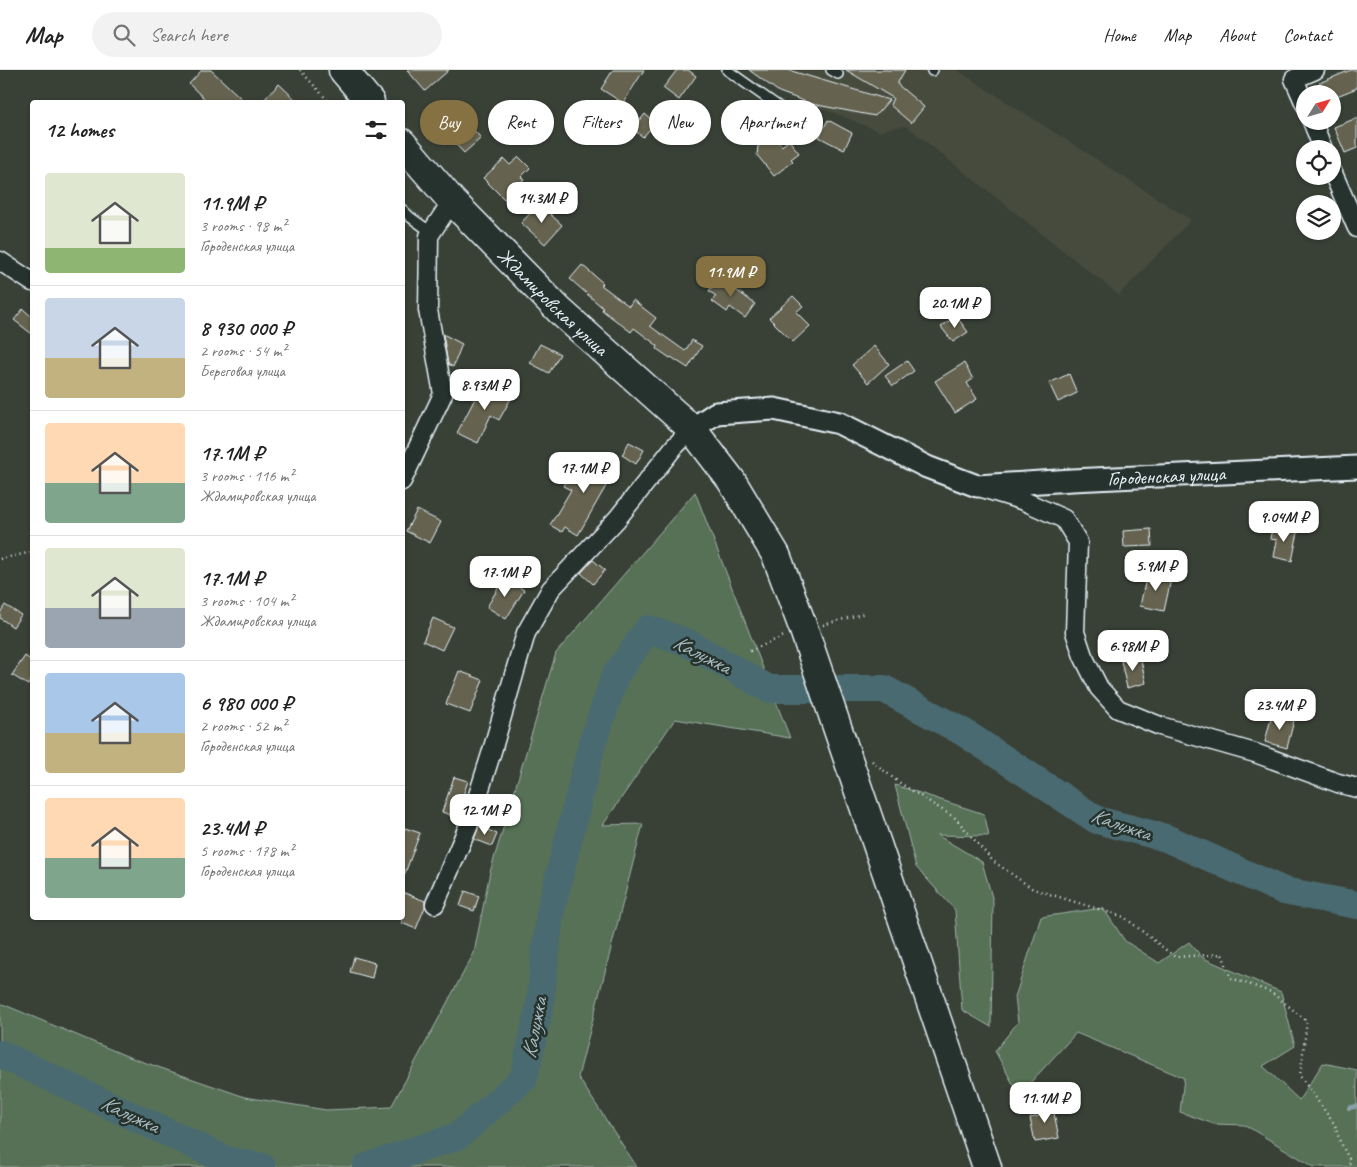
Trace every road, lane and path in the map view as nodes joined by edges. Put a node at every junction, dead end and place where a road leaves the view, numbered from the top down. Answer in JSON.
{"nodes":[{"id":1,"x":300,"y":70,"type":"edge"},
{"id":2,"x":343,"y":70,"type":"edge"},
{"id":3,"x":727,"y":70,"type":"edge"},
{"id":4,"x":1315,"y":70,"type":"edge"},
{"id":5,"x":1292,"y":74,"type":"edge"},
{"id":6,"x":327,"y":100,"type":"edge"},
{"id":7,"x":368,"y":100,"type":"edge"},
{"id":8,"x":770,"y":100,"type":"edge"},
{"id":9,"x":405,"y":150,"type":"edge"},
{"id":10,"x":1338,"y":185,"type":"edge"},
{"id":11,"x":452,"y":201,"type":"junction"},
{"id":12,"x":405,"y":212,"type":"edge"},
{"id":13,"x":1357,"y":228,"type":"edge"},
{"id":14,"x":431,"y":232,"type":"junction"},
{"id":15,"x":0,"y":261,"type":"edge"},
{"id":16,"x":30,"y":281,"type":"edge"},
{"id":17,"x":692,"y":429,"type":"junction"},
{"id":18,"x":1357,"y":467,"type":"edge"},
{"id":19,"x":405,"y":475,"type":"edge"},
{"id":20,"x":977,"y":486,"type":"junction"},
{"id":21,"x":30,"y":552,"type":"edge"},
{"id":22,"x":0,"y":559,"type":"edge"},
{"id":23,"x":865,"y":613,"type":"dead end"},
{"id":24,"x":802,"y":631,"type":"junction"},
{"id":25,"x":750,"y":650,"type":"dead end"},
{"id":26,"x":856,"y":754,"type":"junction"},
{"id":27,"x":1357,"y":788,"type":"edge"},
{"id":28,"x":435,"y":904,"type":"dead end"},
{"id":29,"x":987,"y":1167,"type":"edge"},
{"id":30,"x":1348,"y":1167,"type":"edge"}],
"edges":[{"from":1,"to":6,"type":"path"},
{"from":2,"to":7,"type":"main road"},
{"from":3,"to":8,"type":"lane"},
{"from":4,"to":5,"type":"street"},
{"from":9,"to":11,"type":"main road","name":"Ждамировская улица"},
{"from":10,"to":13,"type":"street"},
{"from":11,"to":14,"type":"street"},
{"from":11,"to":17,"type":"main road","name":"Ждамировская улица"},
{"from":12,"to":14,"type":"lane"},
{"from":14,"to":19,"type":"street"},
{"from":15,"to":16,"type":"street"},
{"from":17,"to":20,"type":"street","name":"Городенская улица"},
{"from":17,"to":24,"type":"main road","name":"Ждамировская улица"},
{"from":17,"to":28,"type":"street"},
{"from":18,"to":20,"type":"street","name":"Городенская улица"},
{"from":20,"to":27,"type":"street","name":"Городенская улица"},
{"from":21,"to":22,"type":"path"},
{"from":23,"to":24,"type":"path"},
{"from":24,"to":25,"type":"path"},
{"from":24,"to":26,"type":"main road","name":"Ждамировская улица"},
{"from":26,"to":29,"type":"main road","name":"Ждамировская улица"},
{"from":26,"to":30,"type":"path"}]}
